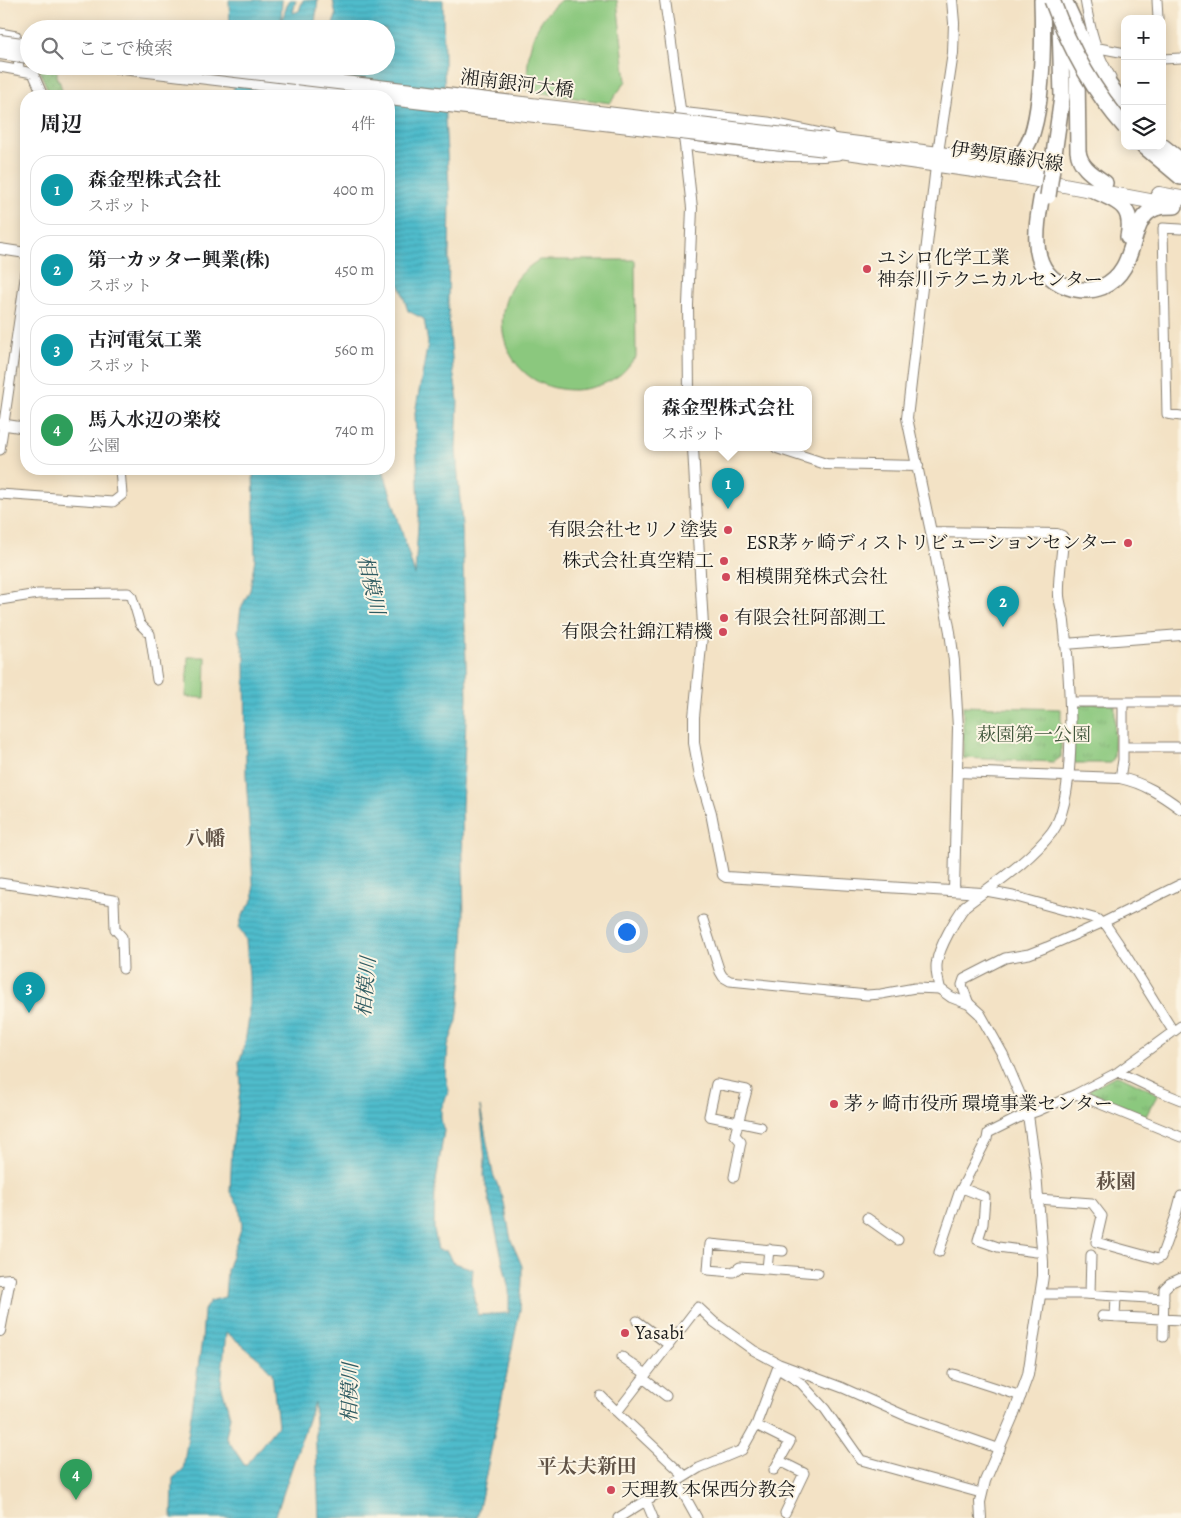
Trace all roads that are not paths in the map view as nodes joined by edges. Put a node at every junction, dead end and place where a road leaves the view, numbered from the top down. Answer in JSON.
{"nodes":[{"id":1,"x":665,"y":0,"type":"edge"},
{"id":2,"x":952,"y":0,"type":"edge"},
{"id":3,"x":1042,"y":0,"type":"edge"},
{"id":4,"x":1051,"y":0,"type":"edge"},
{"id":5,"x":1059,"y":0,"type":"edge"},
{"id":6,"x":1064,"y":0,"type":"edge"},
{"id":7,"x":1085,"y":0,"type":"edge"},
{"id":8,"x":1157,"y":0,"type":"edge"},
{"id":9,"x":1158,"y":15,"type":"edge"},
{"id":10,"x":0,"y":33,"type":"edge"},
{"id":11,"x":0,"y":42,"type":"edge"},
{"id":12,"x":20,"y":45,"type":"edge"},
{"id":13,"x":1099,"y":48,"type":"junction"},
{"id":14,"x":0,"y":52,"type":"edge"},
{"id":15,"x":1121,"y":52,"type":"edge"},
{"id":16,"x":20,"y":55,"type":"edge"},
{"id":17,"x":1181,"y":58,"type":"edge"},
{"id":18,"x":1166,"y":59,"type":"edge"},
{"id":19,"x":0,"y":67,"type":"edge"},
{"id":20,"x":19,"y":69,"type":"joint"},
{"id":21,"x":34,"y":75,"type":"edge"},
{"id":22,"x":191,"y":75,"type":"edge"},
{"id":23,"x":273,"y":75,"type":"edge"},
{"id":24,"x":40,"y":90,"type":"edge"},
{"id":25,"x":319,"y":90,"type":"edge"},
{"id":26,"x":392,"y":90,"type":"edge"},
{"id":27,"x":395,"y":90,"type":"edge"},
{"id":28,"x":1121,"y":90,"type":"edge"},
{"id":29,"x":395,"y":99,"type":"edge"},
{"id":30,"x":1124,"y":105,"type":"edge"},
{"id":31,"x":680,"y":112,"type":"junction"},
{"id":32,"x":1121,"y":122,"type":"edge"},
{"id":33,"x":1166,"y":140,"type":"edge"},
{"id":34,"x":685,"y":145,"type":"junction"},
{"id":35,"x":827,"y":145,"type":"junction"},
{"id":36,"x":857,"y":148,"type":"junction"},
{"id":37,"x":1166,"y":149,"type":"edge"},
{"id":38,"x":1149,"y":150,"type":"edge"},
{"id":39,"x":1181,"y":153,"type":"edge"},
{"id":40,"x":979,"y":159,"type":"junction"},
{"id":41,"x":936,"y":160,"type":"junction"},
{"id":42,"x":1050,"y":161,"type":"junction"},
{"id":43,"x":1181,"y":161,"type":"edge"},
{"id":44,"x":1181,"y":177,"type":"edge"},
{"id":45,"x":1100,"y":187,"type":"junction"},
{"id":46,"x":1045,"y":195,"type":"junction"},
{"id":47,"x":1179,"y":203,"type":"edge"},
{"id":48,"x":1181,"y":228,"type":"edge"},
{"id":49,"x":0,"y":250,"type":"edge"},
{"id":50,"x":20,"y":252,"type":"edge"},
{"id":51,"x":20,"y":310,"type":"edge"},
{"id":52,"x":689,"y":386,"type":"edge"},
{"id":53,"x":1181,"y":416,"type":"edge"},
{"id":54,"x":2,"y":424,"type":"edge"},
{"id":55,"x":20,"y":427,"type":"edge"},
{"id":56,"x":0,"y":450,"type":"edge"},
{"id":57,"x":693,"y":451,"type":"edge"},
{"id":58,"x":786,"y":451,"type":"edge"},
{"id":59,"x":918,"y":466,"type":"junction"},
{"id":60,"x":120,"y":475,"type":"edge"},
{"id":61,"x":0,"y":494,"type":"edge"},
{"id":62,"x":931,"y":532,"type":"junction"},
{"id":63,"x":0,"y":600,"type":"edge"},
{"id":64,"x":1181,"y":635,"type":"edge"},
{"id":65,"x":1066,"y":644,"type":"junction"},
{"id":66,"x":157,"y":680,"type":"dead end"},
{"id":67,"x":1070,"y":702,"type":"junction"},
{"id":68,"x":1123,"y":702,"type":"junction"},
{"id":69,"x":1181,"y":702,"type":"edge"},
{"id":70,"x":1123,"y":747,"type":"junction"},
{"id":71,"x":1181,"y":747,"type":"edge"},
{"id":72,"x":957,"y":772,"type":"junction"},
{"id":73,"x":1068,"y":775,"type":"junction"},
{"id":74,"x":1120,"y":778,"type":"junction"},
{"id":75,"x":1181,"y":809,"type":"edge"},
{"id":76,"x":0,"y":883,"type":"edge"},
{"id":77,"x":1181,"y":885,"type":"edge"},
{"id":78,"x":954,"y":891,"type":"junction"},
{"id":79,"x":984,"y":892,"type":"junction"},
{"id":80,"x":703,"y":920,"type":"dead end"},
{"id":81,"x":1102,"y":922,"type":"junction"},
{"id":82,"x":123,"y":969,"type":"dead end"},
{"id":83,"x":940,"y":988,"type":"junction"},
{"id":84,"x":969,"y":1004,"type":"junction"},
{"id":85,"x":1177,"y":1029,"type":"edge"},
{"id":86,"x":1118,"y":1072,"type":"junction"},
{"id":87,"x":1076,"y":1094,"type":"junction"},
{"id":88,"x":1181,"y":1100,"type":"edge"},
{"id":89,"x":1028,"y":1115,"type":"junction"},
{"id":90,"x":739,"y":1122,"type":"junction"},
{"id":91,"x":762,"y":1127,"type":"dead end"},
{"id":92,"x":1181,"y":1137,"type":"edge"},
{"id":93,"x":734,"y":1178,"type":"dead end"},
{"id":94,"x":962,"y":1188,"type":"junction"},
{"id":95,"x":1181,"y":1196,"type":"edge"},
{"id":96,"x":1038,"y":1199,"type":"junction"},
{"id":97,"x":867,"y":1218,"type":"dead end"},
{"id":98,"x":898,"y":1240,"type":"dead end"},
{"id":99,"x":769,"y":1249,"type":"junction"},
{"id":100,"x":783,"y":1250,"type":"dead end"},
{"id":101,"x":940,"y":1252,"type":"dead end"},
{"id":102,"x":1036,"y":1252,"type":"dead end"},
{"id":103,"x":1091,"y":1255,"type":"dead end"},
{"id":104,"x":768,"y":1269,"type":"junction"},
{"id":105,"x":818,"y":1273,"type":"dead end"},
{"id":106,"x":1181,"y":1278,"type":"edge"},
{"id":107,"x":0,"y":1280,"type":"edge"},
{"id":108,"x":1040,"y":1294,"type":"junction"},
{"id":109,"x":1090,"y":1294,"type":"junction"},
{"id":110,"x":1116,"y":1296,"type":"junction"},
{"id":111,"x":1164,"y":1299,"type":"junction"},
{"id":112,"x":1102,"y":1316,"type":"dead end"},
{"id":113,"x":1116,"y":1317,"type":"junction"},
{"id":114,"x":1163,"y":1319,"type":"junction"},
{"id":115,"x":1181,"y":1320,"type":"edge"},
{"id":116,"x":637,"y":1321,"type":"dead end"},
{"id":117,"x":0,"y":1331,"type":"edge"},
{"id":118,"x":1163,"y":1336,"type":"dead end"},
{"id":119,"x":669,"y":1345,"type":"junction"},
{"id":120,"x":622,"y":1357,"type":"dead end"},
{"id":121,"x":778,"y":1364,"type":"junction"},
{"id":122,"x":953,"y":1374,"type":"dead end"},
{"id":123,"x":645,"y":1376,"type":"junction"},
{"id":124,"x":601,"y":1396,"type":"dead end"},
{"id":125,"x":666,"y":1396,"type":"dead end"},
{"id":126,"x":1021,"y":1396,"type":"junction"},
{"id":127,"x":617,"y":1412,"type":"junction"},
{"id":128,"x":756,"y":1425,"type":"junction"},
{"id":129,"x":1000,"y":1449,"type":"junction"},
{"id":130,"x":780,"y":1461,"type":"junction"},
{"id":131,"x":774,"y":1470,"type":"dead end"},
{"id":132,"x":685,"y":1476,"type":"junction"},
{"id":133,"x":677,"y":1482,"type":"junction"},
{"id":134,"x":981,"y":1493,"type":"junction"},
{"id":135,"x":646,"y":1501,"type":"junction"},
{"id":136,"x":785,"y":1512,"type":"dead end"},
{"id":137,"x":618,"y":1518,"type":"edge"},
{"id":138,"x":653,"y":1518,"type":"edge"},
{"id":139,"x":697,"y":1518,"type":"edge"},
{"id":140,"x":982,"y":1518,"type":"edge"}],
"edges":[{"from":1,"to":31,"type":"street"},
{"from":2,"to":41,"type":"street"},
{"from":3,"to":40,"type":"highway"},
{"from":4,"to":32,"type":"highway","bridge":true},
{"from":4,"to":42,"type":"highway"},
{"from":5,"to":42,"type":"highway"},
{"from":5,"to":45,"type":"highway"},
{"from":6,"to":30,"type":"highway"},
{"from":7,"to":13,"type":"street"},
{"from":8,"to":9,"type":"street"},
{"from":10,"to":20,"type":"street"},
{"from":11,"to":12,"type":"main road","bridge":true},
{"from":13,"to":15,"type":"street"},
{"from":13,"to":28,"type":"street"},
{"from":14,"to":16,"type":"main road","bridge":true},
{"from":17,"to":18,"type":"street"},
{"from":19,"to":20,"type":"street"},
{"from":21,"to":24,"type":"street"},
{"from":22,"to":25,"type":"main road"},
{"from":23,"to":26,"type":"main road","name":"湘南銀河大橋","bridge":true},
{"from":27,"to":35,"type":"main road","name":"湘南銀河大橋","bridge":true},
{"from":29,"to":35,"type":"main road","name":"湘南銀河大橋","bridge":true},
{"from":31,"to":34,"type":"street"},
{"from":31,"to":36,"type":"street"},
{"from":33,"to":39,"type":"street"},
{"from":34,"to":36,"type":"street"},
{"from":34,"to":52,"type":"street"},
{"from":35,"to":36,"type":"main road","name":"伊勢原藤沢線"},
{"from":36,"to":41,"type":"main road","name":"伊勢原藤沢線"},
{"from":37,"to":43,"type":"highway"},
{"from":38,"to":44,"type":"highway"},
{"from":40,"to":41,"type":"main road","name":"伊勢原藤沢線"},
{"from":40,"to":45,"type":"main road","name":"伊勢原藤沢線"},
{"from":41,"to":45,"type":"main road","name":"伊勢原藤沢線"},
{"from":41,"to":59,"type":"street"},
{"from":42,"to":46,"type":"highway","bridge":true},
{"from":45,"to":46,"type":"highway"},
{"from":45,"to":47,"type":"main road","name":"伊勢原藤沢線"},
{"from":46,"to":47,"type":"highway"},
{"from":48,"to":53,"type":"street"},
{"from":49,"to":50,"type":"street"},
{"from":51,"to":54,"type":"street"},
{"from":54,"to":55,"type":"street"},
{"from":54,"to":56,"type":"street"},
{"from":57,"to":78,"type":"street"},
{"from":58,"to":59,"type":"street"},
{"from":59,"to":62,"type":"street"},
{"from":60,"to":61,"type":"street"},
{"from":62,"to":65,"type":"street"},
{"from":62,"to":72,"type":"street"},
{"from":63,"to":66,"type":"street"},
{"from":64,"to":65,"type":"street"},
{"from":65,"to":67,"type":"street"},
{"from":67,"to":68,"type":"street"},
{"from":67,"to":73,"type":"street"},
{"from":68,"to":69,"type":"street"},
{"from":68,"to":70,"type":"street"},
{"from":70,"to":71,"type":"street"},
{"from":70,"to":74,"type":"street"},
{"from":72,"to":73,"type":"street"},
{"from":72,"to":78,"type":"street"},
{"from":73,"to":74,"type":"street"},
{"from":73,"to":79,"type":"street"},
{"from":74,"to":75,"type":"street"},
{"from":76,"to":82,"type":"street"},
{"from":77,"to":81,"type":"street"},
{"from":78,"to":79,"type":"street"},
{"from":79,"to":81,"type":"street"},
{"from":79,"to":83,"type":"street"},
{"from":80,"to":83,"type":"street"},
{"from":81,"to":84,"type":"street"},
{"from":81,"to":85,"type":"street"},
{"from":83,"to":84,"type":"street"},
{"from":84,"to":89,"type":"street"},
{"from":85,"to":86,"type":"street"},
{"from":86,"to":87,"type":"street"},
{"from":86,"to":88,"type":"street"},
{"from":87,"to":89,"type":"street"},
{"from":87,"to":92,"type":"street"},
{"from":89,"to":94,"type":"street"},
{"from":89,"to":96,"type":"street"},
{"from":90,"to":90,"type":"street"},
{"from":90,"to":91,"type":"street"},
{"from":90,"to":93,"type":"street"},
{"from":94,"to":101,"type":"street"},
{"from":94,"to":102,"type":"street"},
{"from":95,"to":96,"type":"street"},
{"from":96,"to":108,"type":"street"},
{"from":97,"to":98,"type":"street"},
{"from":99,"to":100,"type":"street"},
{"from":99,"to":104,"type":"street"},
{"from":99,"to":104,"type":"street"},
{"from":103,"to":109,"type":"street"},
{"from":104,"to":105,"type":"street"},
{"from":106,"to":111,"type":"street"},
{"from":107,"to":117,"type":"street"},
{"from":108,"to":109,"type":"street"},
{"from":108,"to":126,"type":"street"},
{"from":109,"to":110,"type":"street"},
{"from":110,"to":111,"type":"street"},
{"from":110,"to":113,"type":"street"},
{"from":111,"to":114,"type":"street"},
{"from":112,"to":113,"type":"street"},
{"from":113,"to":114,"type":"street"},
{"from":114,"to":115,"type":"street"},
{"from":114,"to":118,"type":"street"},
{"from":116,"to":119,"type":"street"},
{"from":119,"to":121,"type":"street"},
{"from":119,"to":123,"type":"street"},
{"from":120,"to":123,"type":"street"},
{"from":121,"to":128,"type":"street"},
{"from":121,"to":129,"type":"street"},
{"from":121,"to":134,"type":"street"},
{"from":122,"to":126,"type":"street"},
{"from":123,"to":125,"type":"street"},
{"from":123,"to":127,"type":"street"},
{"from":124,"to":127,"type":"street"},
{"from":126,"to":129,"type":"street"},
{"from":127,"to":132,"type":"street"},
{"from":128,"to":130,"type":"street"},
{"from":128,"to":132,"type":"street"},
{"from":129,"to":134,"type":"street"},
{"from":130,"to":131,"type":"street"},
{"from":130,"to":136,"type":"street"},
{"from":132,"to":133,"type":"street"},
{"from":133,"to":135,"type":"street"},
{"from":133,"to":139,"type":"street"},
{"from":134,"to":140,"type":"street"},
{"from":135,"to":137,"type":"street"},
{"from":135,"to":138,"type":"street"}]}
